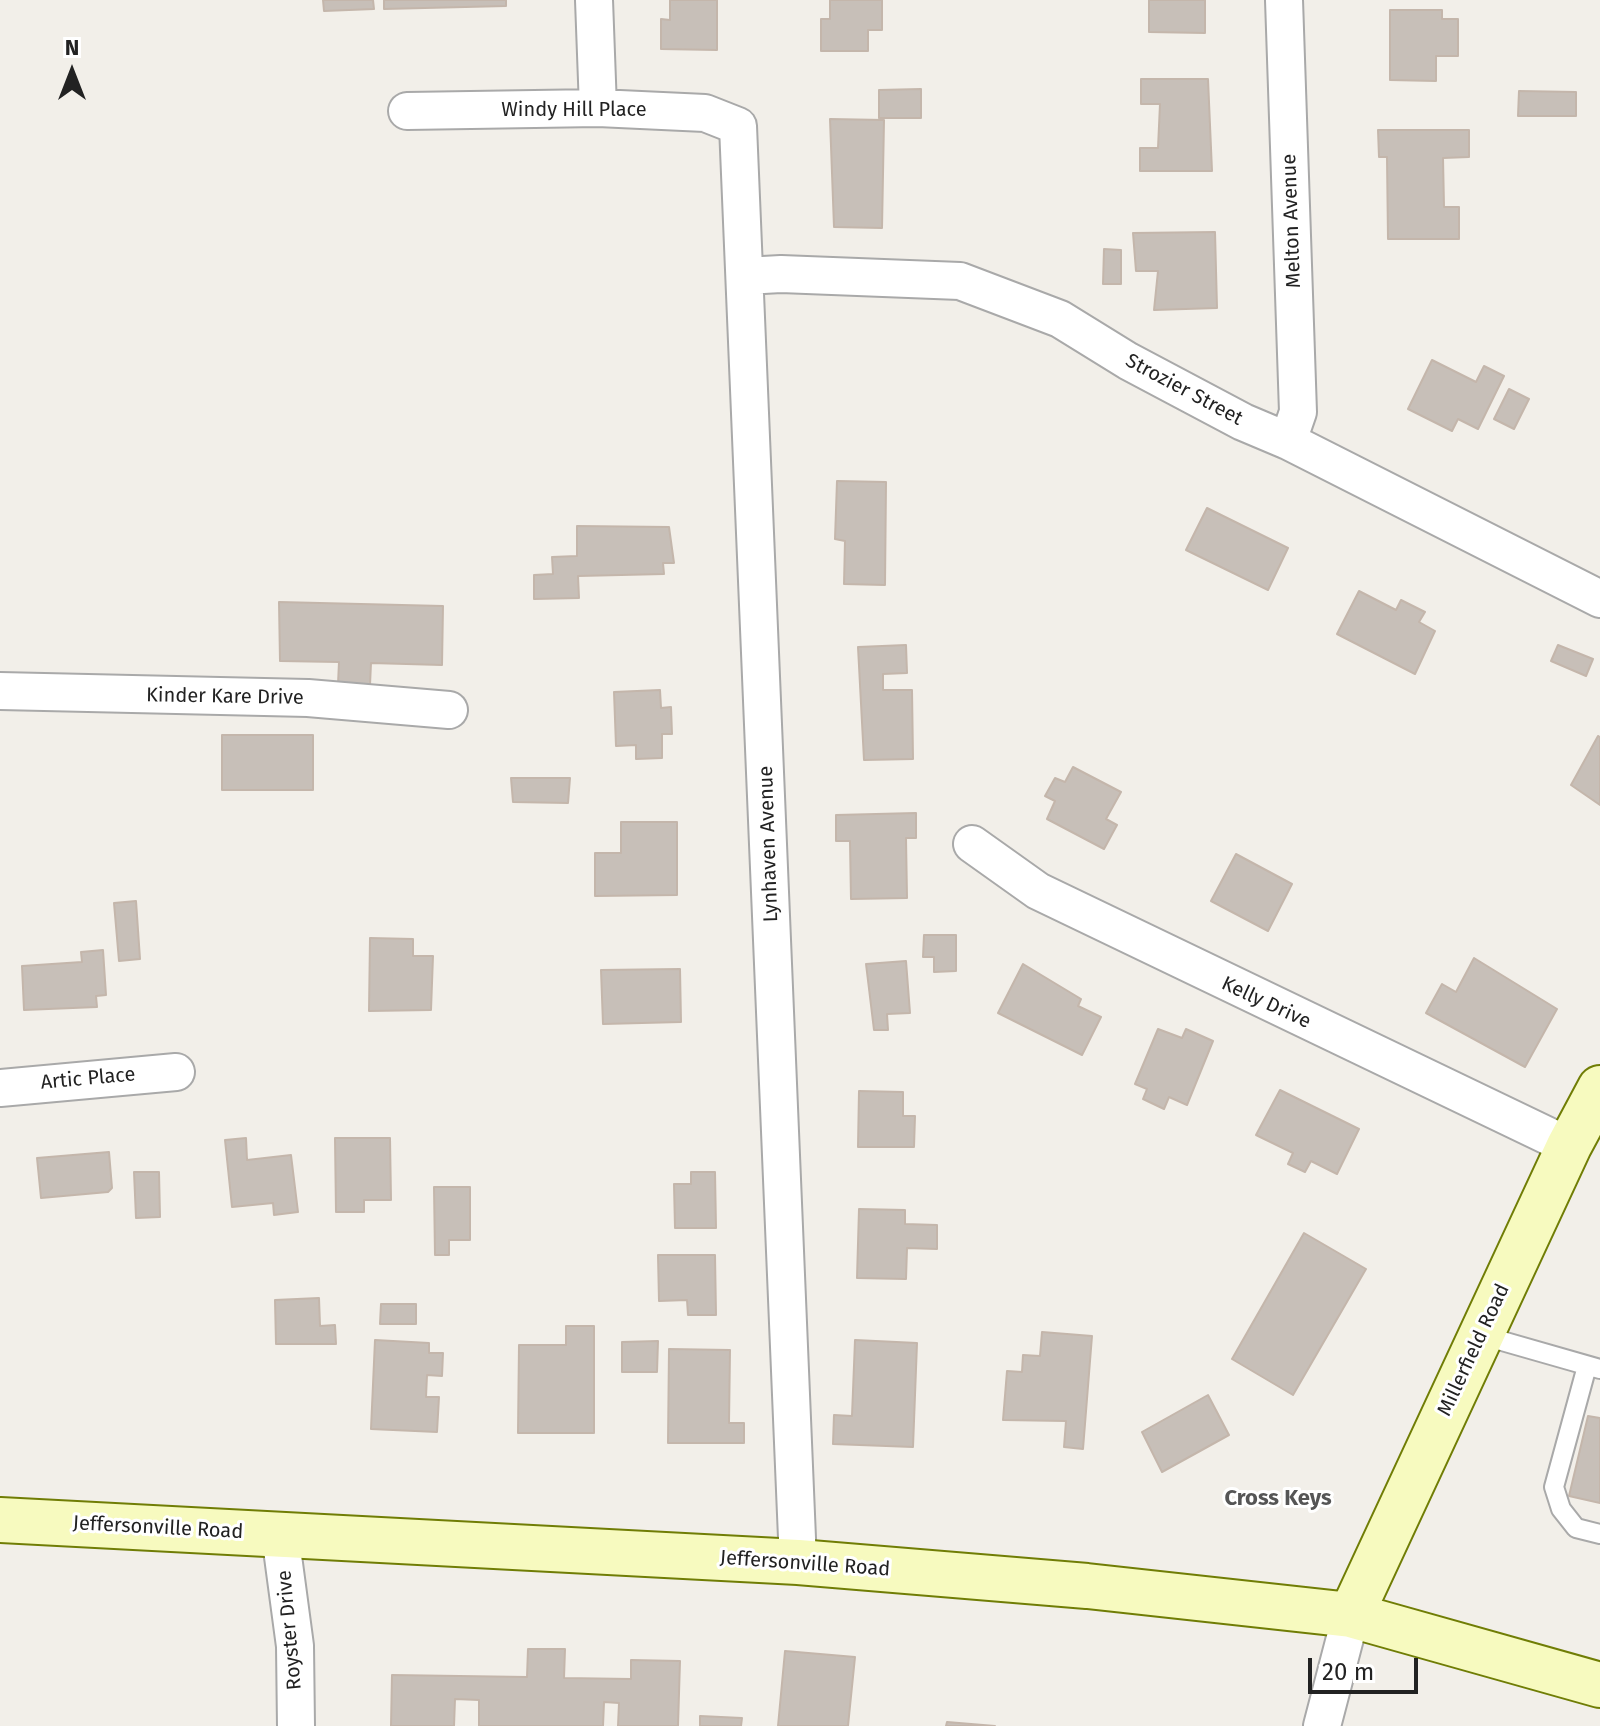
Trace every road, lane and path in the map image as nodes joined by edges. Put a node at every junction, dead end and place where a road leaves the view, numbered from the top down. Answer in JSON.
{"nodes":[{"id":1,"x":594,"y":0,"type":"edge"},
{"id":2,"x":1284,"y":0,"type":"edge"},
{"id":3,"x":598,"y":108,"type":"junction"},
{"id":4,"x":407,"y":111,"type":"dead end"},
{"id":5,"x":738,"y":126,"type":"joint"},
{"id":6,"x":745,"y":276,"type":"junction"},
{"id":7,"x":1288,"y":441,"type":"junction"},
{"id":8,"x":1600,"y":599,"type":"edge"},
{"id":9,"x":0,"y":691,"type":"edge"},
{"id":10,"x":449,"y":710,"type":"dead end"},
{"id":11,"x":972,"y":844,"type":"dead end"},
{"id":12,"x":176,"y":1072,"type":"dead end"},
{"id":13,"x":0,"y":1088,"type":"edge"},
{"id":14,"x":1600,"y":1088,"type":"edge"},
{"id":15,"x":1569,"y":1146,"type":"junction"},
{"id":16,"x":1481,"y":1335,"type":"junction"},
{"id":17,"x":1594,"y":1368,"type":"edge"},
{"id":18,"x":0,"y":1520,"type":"edge"},
{"id":19,"x":280,"y":1534,"type":"junction"},
{"id":20,"x":1600,"y":1534,"type":"edge"},
{"id":21,"x":798,"y":1562,"type":"junction"},
{"id":22,"x":1351,"y":1615,"type":"junction"},
{"id":23,"x":1600,"y":1685,"type":"edge"},
{"id":24,"x":296,"y":1726,"type":"edge"},
{"id":25,"x":1322,"y":1726,"type":"edge"}],
"edges":[{"from":1,"to":3,"type":"street"},
{"from":2,"to":7,"type":"street","name":"Melton Avenue"},
{"from":3,"to":4,"type":"street","name":"Windy Hill Place"},
{"from":3,"to":5,"type":"street","name":"Windy Hill Place"},
{"from":5,"to":6,"type":"street","name":"Lynhaven Avenue"},
{"from":6,"to":7,"type":"street","name":"Strozier Street"},
{"from":6,"to":21,"type":"street","name":"Lynhaven Avenue"},
{"from":7,"to":8,"type":"street","name":"Strozier Street"},
{"from":9,"to":10,"type":"street","name":"Kinder Kare Drive"},
{"from":11,"to":15,"type":"street","name":"Kelly Drive"},
{"from":12,"to":13,"type":"street","name":"Artic Place"},
{"from":14,"to":15,"type":"street","name":"Millerfield Road"},
{"from":15,"to":16,"type":"street","name":"Millerfield Road"},
{"from":16,"to":17,"type":"lane"},
{"from":16,"to":22,"type":"street","name":"Millerfield Road"},
{"from":17,"to":20,"type":"lane"},
{"from":18,"to":19,"type":"street","name":"Jeffersonville Road"},
{"from":19,"to":21,"type":"street","name":"Jeffersonville Road"},
{"from":19,"to":24,"type":"street","name":"Royster Drive"},
{"from":21,"to":22,"type":"street","name":"Jeffersonville Road"},
{"from":22,"to":23,"type":"street","name":"Jeffersonville Road"},
{"from":22,"to":25,"type":"street"}]}
